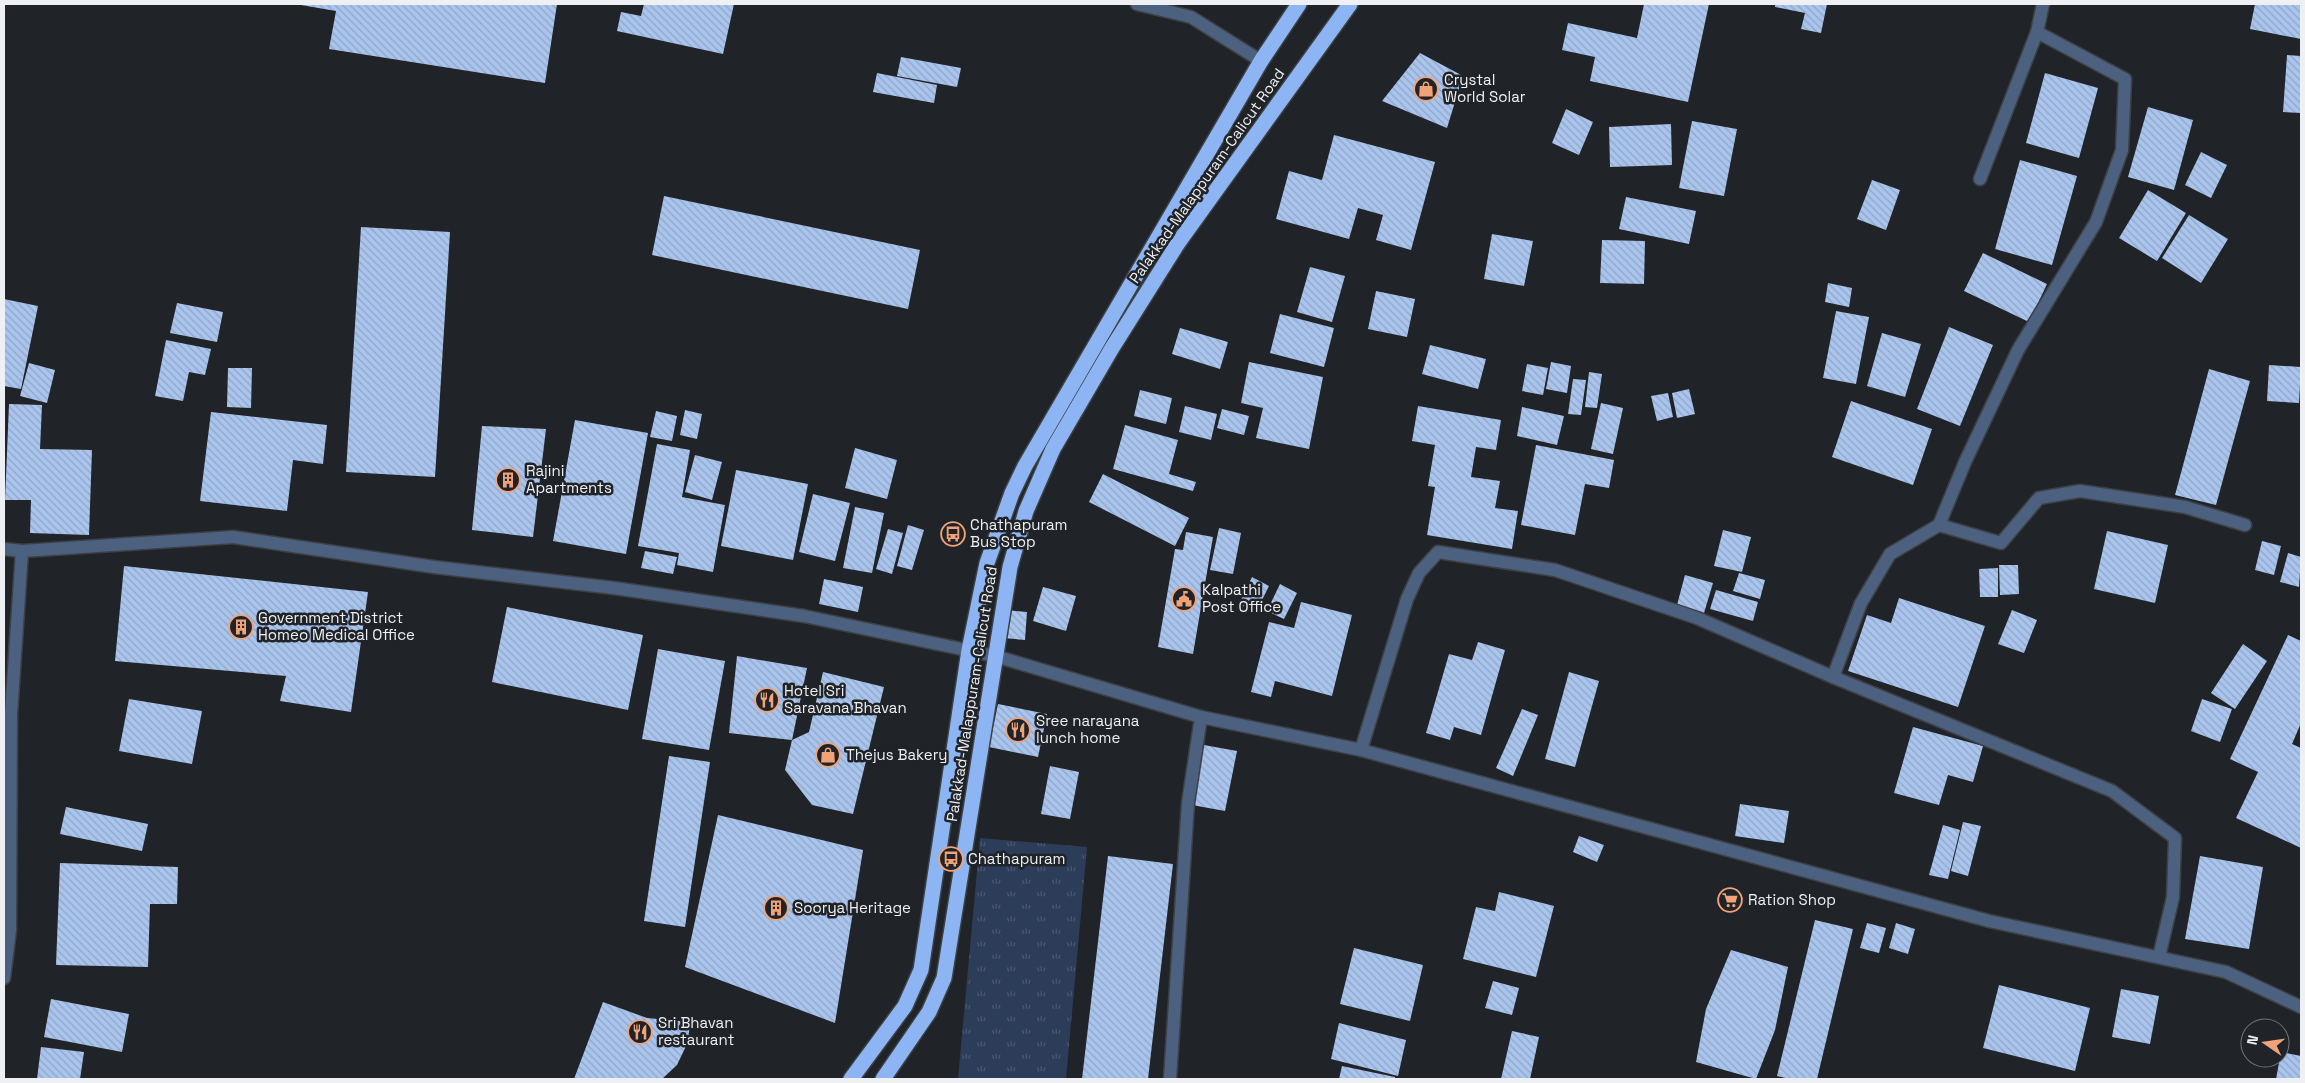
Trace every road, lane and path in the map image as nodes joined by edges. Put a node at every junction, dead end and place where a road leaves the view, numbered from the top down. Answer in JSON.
{"nodes":[{"id":1,"x":1137,"y":4,"type":"edge"},
{"id":2,"x":1299,"y":4,"type":"edge"},
{"id":3,"x":1350,"y":4,"type":"edge"},
{"id":4,"x":2043,"y":4,"type":"edge"},
{"id":5,"x":2037,"y":32,"type":"junction"},
{"id":6,"x":1261,"y":61,"type":"junction"},
{"id":7,"x":1980,"y":179,"type":"dead end"},
{"id":8,"x":2245,"y":524,"type":"dead end"},
{"id":9,"x":1938,"y":525,"type":"junction"},
{"id":10,"x":4,"y":548,"type":"edge"},
{"id":11,"x":22,"y":551,"type":"junction"},
{"id":12,"x":969,"y":650,"type":"junction"},
{"id":13,"x":995,"y":656,"type":"junction"},
{"id":14,"x":1833,"y":677,"type":"junction"},
{"id":15,"x":1201,"y":717,"type":"junction"},
{"id":16,"x":1361,"y":750,"type":"junction"},
{"id":17,"x":2159,"y":957,"type":"junction"},
{"id":18,"x":4,"y":978,"type":"edge"},
{"id":19,"x":2301,"y":1007,"type":"edge"},
{"id":20,"x":851,"y":1079,"type":"edge"},
{"id":21,"x":883,"y":1079,"type":"edge"},
{"id":22,"x":1170,"y":1079,"type":"edge"}],
"edges":[{"from":1,"to":6,"type":"street"},
{"from":2,"to":6,"type":"highway","name":"Palakkad-Malappuram-Calicut Road"},
{"from":3,"to":13,"type":"highway","name":"Palakkad-Malappuram-Calicut Road"},
{"from":4,"to":5,"type":"street"},
{"from":5,"to":7,"type":"street"},
{"from":5,"to":9,"type":"street"},
{"from":6,"to":12,"type":"highway","name":"Palakkad-Malappuram-Calicut Road"},
{"from":8,"to":9,"type":"street"},
{"from":9,"to":14,"type":"street"},
{"from":10,"to":11,"type":"street"},
{"from":11,"to":12,"type":"street"},
{"from":11,"to":18,"type":"street"},
{"from":12,"to":13,"type":"street"},
{"from":12,"to":20,"type":"highway","name":"Palakkad-Malappuram-Calicut Road"},
{"from":13,"to":15,"type":"street"},
{"from":13,"to":21,"type":"highway","name":"Palakkad-Malappuram-Calicut Road"},
{"from":14,"to":16,"type":"street"},
{"from":14,"to":17,"type":"street"},
{"from":15,"to":16,"type":"street"},
{"from":15,"to":22,"type":"street"},
{"from":16,"to":17,"type":"street"},
{"from":17,"to":19,"type":"street"}]}
